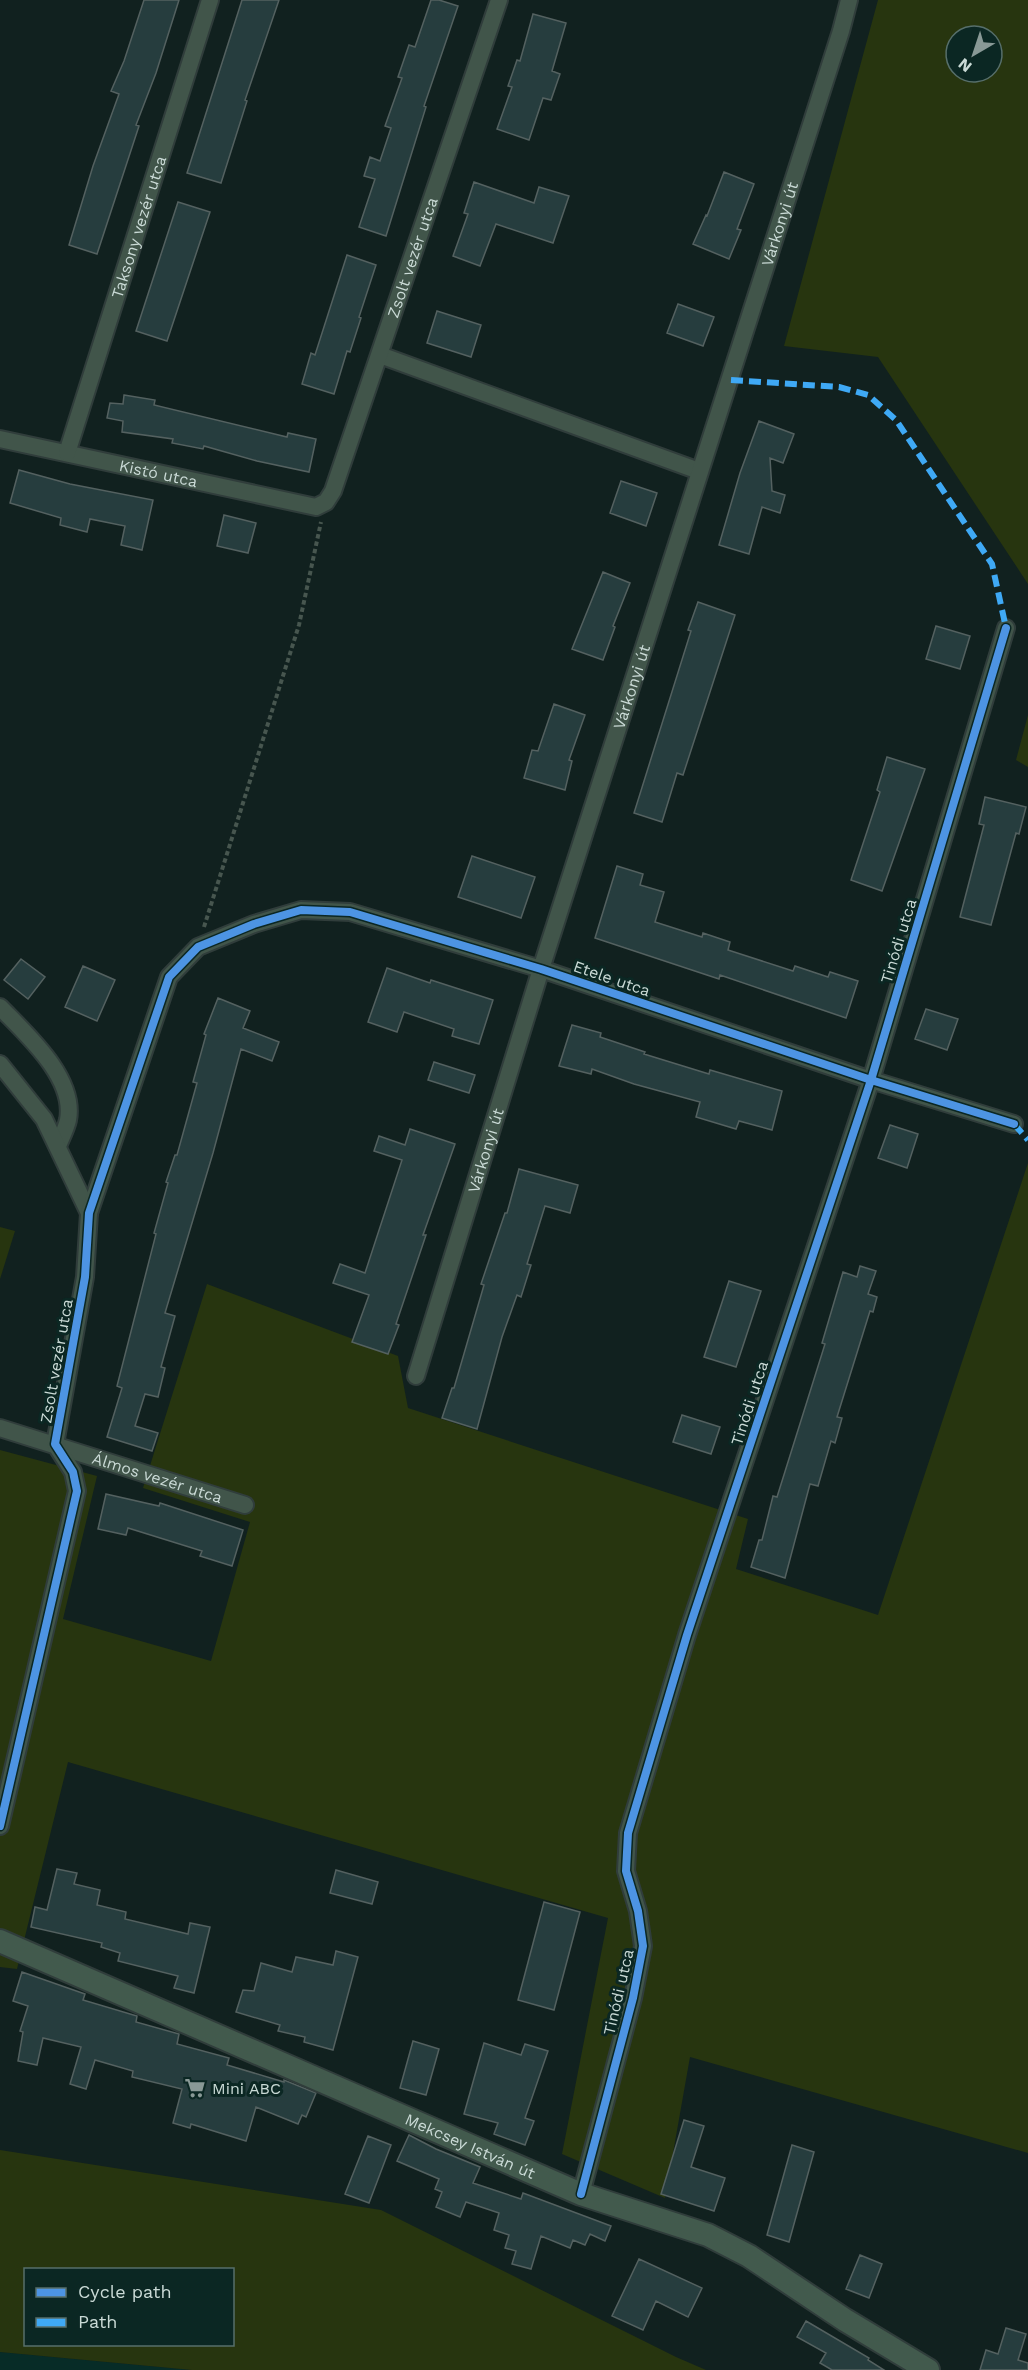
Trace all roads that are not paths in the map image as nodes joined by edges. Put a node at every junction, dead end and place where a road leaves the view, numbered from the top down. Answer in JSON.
{"nodes":[{"id":1,"x":210,"y":0,"type":"edge"},
{"id":2,"x":499,"y":0,"type":"edge"},
{"id":3,"x":849,"y":0,"type":"edge"},
{"id":4,"x":380,"y":355,"type":"junction"},
{"id":5,"x":0,"y":439,"type":"edge"},
{"id":6,"x":67,"y":453,"type":"junction"},
{"id":7,"x":699,"y":471,"type":"junction"},
{"id":8,"x":319,"y":513,"type":"joint"},
{"id":9,"x":1006,"y":628,"type":"dead end"},
{"id":10,"x":198,"y":947,"type":"joint"},
{"id":11,"x":541,"y":969,"type":"junction"},
{"id":12,"x":0,"y":1007,"type":"edge"},
{"id":13,"x":0,"y":1064,"type":"edge"},
{"id":14,"x":871,"y":1080,"type":"junction"},
{"id":15,"x":1014,"y":1124,"type":"dead end"},
{"id":16,"x":58,"y":1146,"type":"junction"},
{"id":17,"x":89,"y":1213,"type":"junction"},
{"id":18,"x":416,"y":1376,"type":"dead end"},
{"id":19,"x":0,"y":1428,"type":"edge"},
{"id":20,"x":55,"y":1444,"type":"junction"},
{"id":21,"x":245,"y":1505,"type":"dead end"},
{"id":22,"x":0,"y":1826,"type":"edge"},
{"id":23,"x":0,"y":1941,"type":"edge"},
{"id":24,"x":581,"y":2194,"type":"junction"},
{"id":25,"x":928,"y":2370,"type":"edge"}],
"edges":[{"from":1,"to":6,"type":"street","name":"Taksony vezér utca"},
{"from":2,"to":4,"type":"street","name":"Zsolt vezér utca"},
{"from":3,"to":7,"type":"street","name":"Várkonyi út"},
{"from":4,"to":7,"type":"street"},
{"from":4,"to":8,"type":"street","name":"Zsolt vezér utca"},
{"from":5,"to":6,"type":"street","name":"Kistó utca"},
{"from":6,"to":8,"type":"street","name":"Kistó utca"},
{"from":7,"to":11,"type":"street","name":"Várkonyi út"},
{"from":9,"to":14,"type":"street","name":"Tinódi utca"},
{"from":10,"to":11,"type":"street","name":"Etele utca"},
{"from":10,"to":17,"type":"street","name":"Zsolt vezér utca"},
{"from":11,"to":14,"type":"street","name":"Etele utca"},
{"from":11,"to":18,"type":"street","name":"Várkonyi út"},
{"from":12,"to":16,"type":"street"},
{"from":13,"to":16,"type":"street"},
{"from":14,"to":15,"type":"street","name":"Etele utca"},
{"from":14,"to":24,"type":"street","name":"Tinódi utca"},
{"from":16,"to":17,"type":"street"},
{"from":17,"to":20,"type":"street","name":"Zsolt vezér utca"},
{"from":19,"to":20,"type":"street","name":"Álmos vezér utca"},
{"from":20,"to":21,"type":"street","name":"Álmos vezér utca"},
{"from":20,"to":22,"type":"street","name":"Zsolt vezér utca"},
{"from":23,"to":24,"type":"street","name":"Mekcsey István út"},
{"from":24,"to":25,"type":"street","name":"Mekcsey István út"}]}
